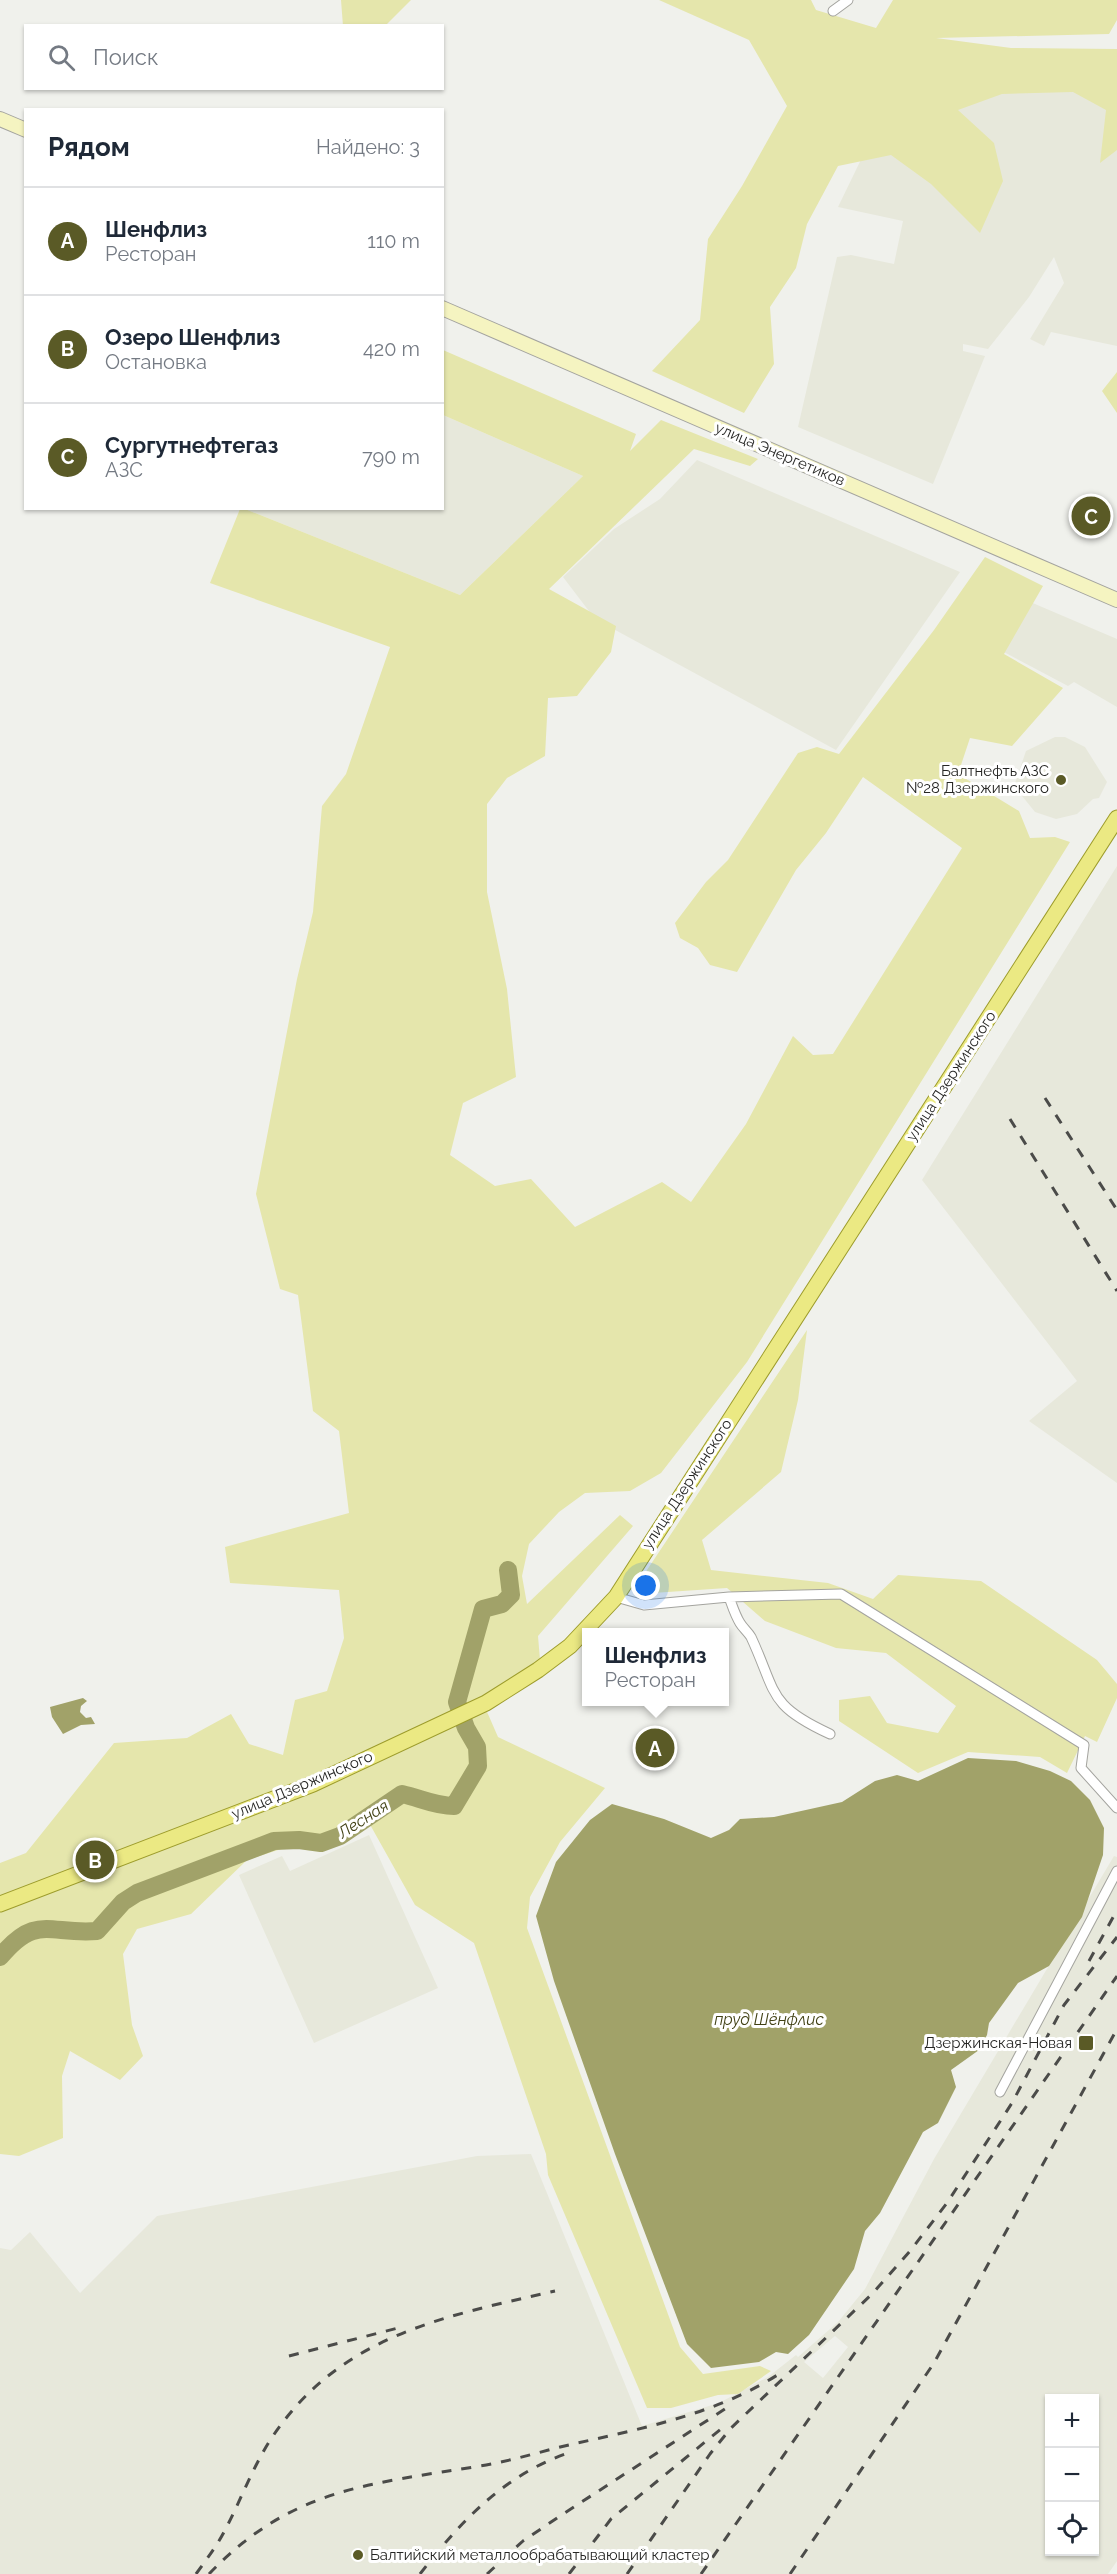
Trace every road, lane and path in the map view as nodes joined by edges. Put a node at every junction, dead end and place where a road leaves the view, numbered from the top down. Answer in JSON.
{"nodes":[{"id":1,"x":848,"y":0,"type":"edge"},
{"id":2,"x":833,"y":10,"type":"dead end"},
{"id":3,"x":0,"y":119,"type":"edge"},
{"id":4,"x":24,"y":129,"type":"edge"},
{"id":5,"x":444,"y":309,"type":"edge"},
{"id":6,"x":1117,"y":600,"type":"edge"},
{"id":7,"x":1117,"y":818,"type":"edge"},
{"id":8,"x":616,"y":1597,"type":"junction"},
{"id":9,"x":729,"y":1597,"type":"junction"},
{"id":10,"x":586,"y":1628,"type":"edge"},
{"id":11,"x":582,"y":1632,"type":"edge"},
{"id":12,"x":830,"y":1734,"type":"dead end"},
{"id":13,"x":1117,"y":1808,"type":"edge"},
{"id":14,"x":1117,"y":1871,"type":"edge"},
{"id":15,"x":0,"y":1904,"type":"edge"},
{"id":16,"x":1000,"y":2092,"type":"dead end"}],
"edges":[{"from":1,"to":2,"type":"street"},
{"from":3,"to":4,"type":"main road"},
{"from":5,"to":6,"type":"main road","name":"улица Энергетиков"},
{"from":7,"to":8,"type":"main road","name":"улица Дзержинского"},
{"from":8,"to":9,"type":"street"},
{"from":8,"to":10,"type":"main road","name":"улица Дзержинского"},
{"from":9,"to":12,"type":"street"},
{"from":9,"to":13,"type":"street"},
{"from":11,"to":15,"type":"main road","name":"улица Дзержинского"},
{"from":14,"to":16,"type":"street"}]}
